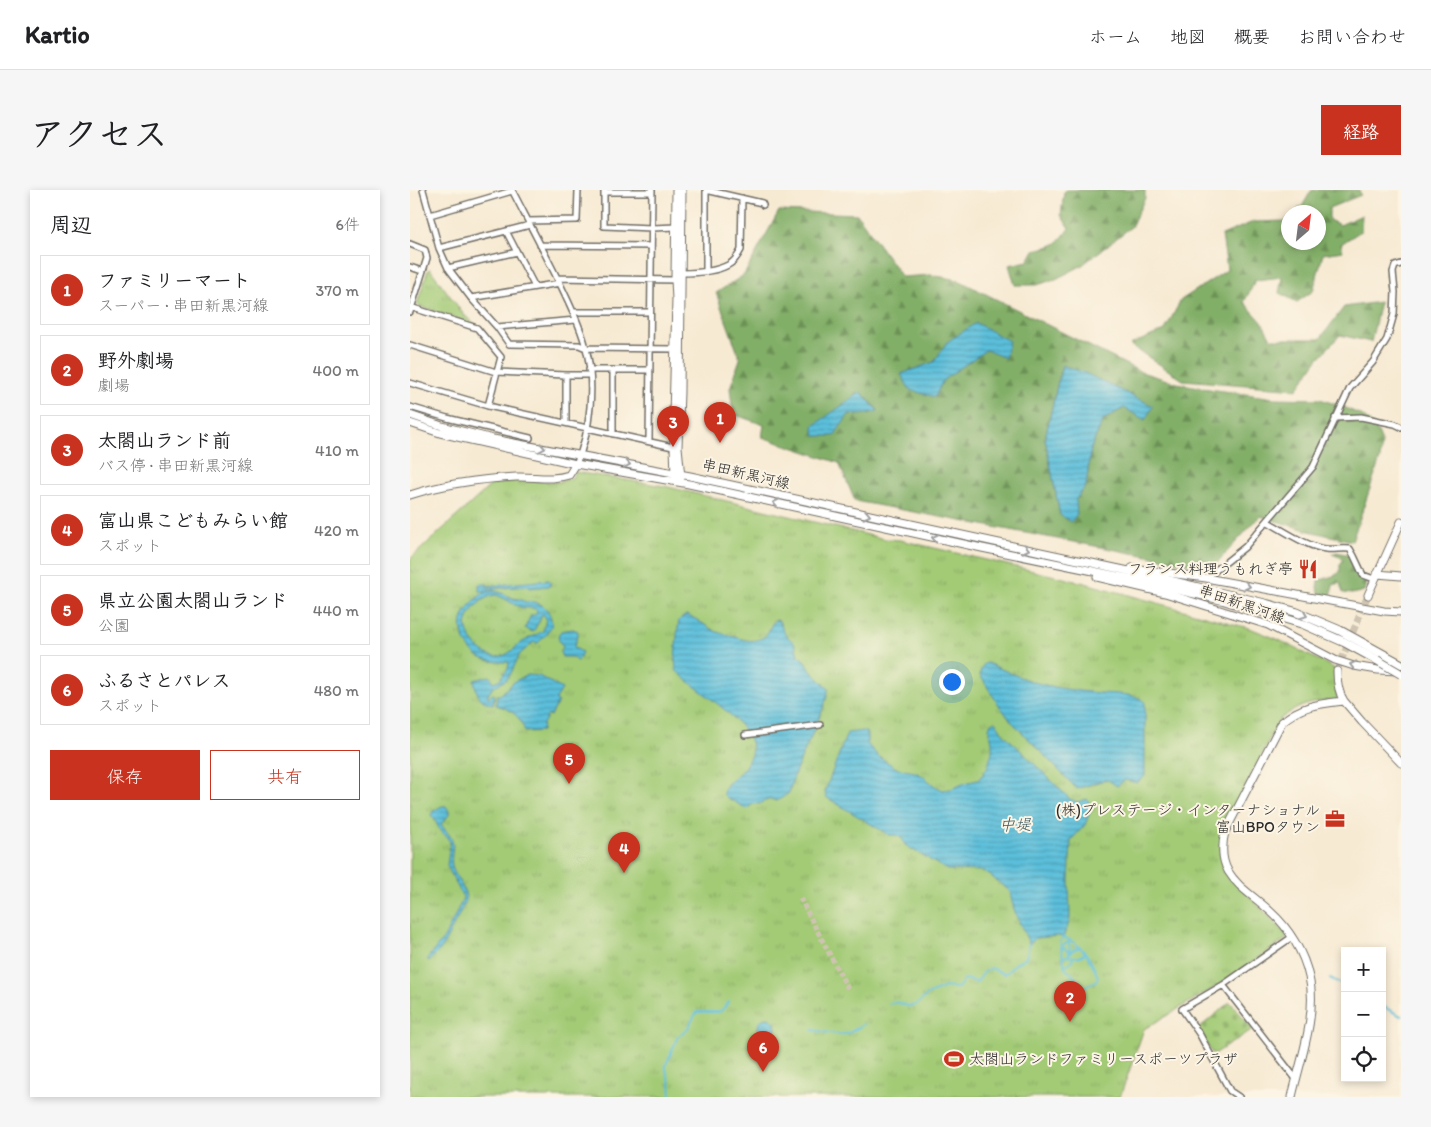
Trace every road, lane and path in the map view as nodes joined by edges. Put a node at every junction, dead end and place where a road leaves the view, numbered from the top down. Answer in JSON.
{"nodes":[{"id":1,"x":423,"y":190,"type":"edge"},
{"id":2,"x":578,"y":190,"type":"edge"},
{"id":3,"x":676,"y":190,"type":"edge"},
{"id":4,"x":682,"y":190,"type":"edge"},
{"id":5,"x":512,"y":191,"type":"edge"},
{"id":6,"x":604,"y":191,"type":"edge"},
{"id":7,"x":652,"y":191,"type":"edge"},
{"id":8,"x":742,"y":198,"type":"junction"},
{"id":9,"x":763,"y":205,"type":"dead end"},
{"id":10,"x":430,"y":215,"type":"junction"},
{"id":11,"x":529,"y":223,"type":"junction"},
{"id":12,"x":676,"y":227,"type":"junction"},
{"id":13,"x":652,"y":228,"type":"junction"},
{"id":14,"x":506,"y":231,"type":"junction"},
{"id":15,"x":410,"y":244,"type":"edge"},
{"id":16,"x":540,"y":245,"type":"junction"},
{"id":17,"x":651,"y":246,"type":"junction"},
{"id":18,"x":439,"y":248,"type":"junction"},
{"id":19,"x":517,"y":252,"type":"junction"},
{"id":20,"x":1401,"y":264,"type":"edge"},
{"id":21,"x":410,"y":267,"type":"edge"},
{"id":22,"x":448,"y":268,"type":"junction"},
{"id":23,"x":422,"y":271,"type":"junction"},
{"id":24,"x":706,"y":271,"type":"junction"},
{"id":25,"x":681,"y":273,"type":"junction"},
{"id":26,"x":651,"y":279,"type":"junction"},
{"id":27,"x":675,"y":280,"type":"junction"},
{"id":28,"x":559,"y":281,"type":"junction"},
{"id":29,"x":536,"y":287,"type":"junction"},
{"id":30,"x":471,"y":298,"type":"junction"},
{"id":31,"x":410,"y":309,"type":"edge"},
{"id":32,"x":573,"y":312,"type":"junction"},
{"id":33,"x":650,"y":312,"type":"junction"},
{"id":34,"x":576,"y":320,"type":"junction"},
{"id":35,"x":497,"y":327,"type":"junction"},
{"id":36,"x":410,"y":345,"type":"edge"},
{"id":37,"x":586,"y":348,"type":"junction"},
{"id":38,"x":651,"y":348,"type":"junction"},
{"id":39,"x":675,"y":348,"type":"junction"},
{"id":40,"x":613,"y":370,"type":"junction"},
{"id":41,"x":650,"y":370,"type":"junction"},
{"id":42,"x":677,"y":370,"type":"junction"},
{"id":43,"x":496,"y":372,"type":"junction"},
{"id":44,"x":589,"y":372,"type":"junction"},
{"id":45,"x":566,"y":375,"type":"junction"},
{"id":46,"x":410,"y":383,"type":"edge"},
{"id":47,"x":488,"y":406,"type":"junction"},
{"id":48,"x":410,"y":407,"type":"edge"},
{"id":49,"x":410,"y":415,"type":"edge"},
{"id":50,"x":1336,"y":418,"type":"junction"},
{"id":51,"x":410,"y":423,"type":"edge"},
{"id":52,"x":566,"y":423,"type":"junction"},
{"id":53,"x":1401,"y":427,"type":"edge"},
{"id":54,"x":588,"y":428,"type":"junction"},
{"id":55,"x":613,"y":434,"type":"junction"},
{"id":56,"x":530,"y":438,"type":"dead end"},
{"id":57,"x":649,"y":441,"type":"junction"},
{"id":58,"x":674,"y":446,"type":"junction"},
{"id":59,"x":580,"y":455,"type":"junction"},
{"id":60,"x":576,"y":464,"type":"junction"},
{"id":61,"x":678,"y":478,"type":"junction"},
{"id":62,"x":410,"y":495,"type":"edge"},
{"id":63,"x":1268,"y":522,"type":"junction"},
{"id":64,"x":1401,"y":522,"type":"edge"},
{"id":65,"x":1399,"y":534,"type":"edge"},
{"id":66,"x":982,"y":548,"type":"junction"},
{"id":67,"x":1078,"y":559,"type":"junction"},
{"id":68,"x":1138,"y":573,"type":"joint"},
{"id":69,"x":1401,"y":576,"type":"edge"},
{"id":70,"x":1376,"y":577,"type":"junction"},
{"id":71,"x":1206,"y":578,"type":"junction"},
{"id":72,"x":1132,"y":579,"type":"joint"},
{"id":73,"x":1368,"y":595,"type":"tunnel mouth"},
{"id":74,"x":1401,"y":612,"type":"edge"},
{"id":75,"x":1401,"y":664,"type":"edge"},
{"id":76,"x":1337,"y":671,"type":"tunnel mouth"},
{"id":77,"x":1401,"y":673,"type":"edge"},
{"id":78,"x":1344,"y":701,"type":"junction"},
{"id":79,"x":820,"y":725,"type":"dead end"},
{"id":80,"x":745,"y":735,"type":"dead end"},
{"id":81,"x":1401,"y":763,"type":"edge"},
{"id":82,"x":1292,"y":937,"type":"junction"},
{"id":83,"x":1223,"y":984,"type":"junction"},
{"id":84,"x":1296,"y":1079,"type":"junction"},
{"id":85,"x":1239,"y":1097,"type":"edge"},
{"id":86,"x":1292,"y":1097,"type":"edge"}],
"edges":[{"from":1,"to":10,"type":"street"},
{"from":2,"to":11,"type":"street"},
{"from":3,"to":12,"type":"main road"},
{"from":4,"to":25,"type":"main road"},
{"from":5,"to":10,"type":"street"},
{"from":5,"to":11,"type":"street"},
{"from":6,"to":7,"type":"street"},
{"from":6,"to":13,"type":"street"},
{"from":7,"to":13,"type":"street"},
{"from":8,"to":9,"type":"street"},
{"from":8,"to":24,"type":"street"},
{"from":8,"to":24,"type":"street"},
{"from":10,"to":18,"type":"street"},
{"from":11,"to":14,"type":"street"},
{"from":11,"to":16,"type":"street"},
{"from":12,"to":13,"type":"street"},
{"from":12,"to":27,"type":"main road"},
{"from":13,"to":17,"type":"street"},
{"from":14,"to":18,"type":"street"},
{"from":14,"to":19,"type":"street"},
{"from":15,"to":23,"type":"street"},
{"from":16,"to":17,"type":"street"},
{"from":16,"to":28,"type":"street"},
{"from":17,"to":26,"type":"street"},
{"from":18,"to":22,"type":"street"},
{"from":19,"to":22,"type":"street"},
{"from":19,"to":29,"type":"street"},
{"from":20,"to":50,"type":"street"},
{"from":21,"to":23,"type":"street"},
{"from":22,"to":30,"type":"street"},
{"from":23,"to":31,"type":"street"},
{"from":24,"to":25,"type":"street"},
{"from":25,"to":42,"type":"main road"},
{"from":26,"to":27,"type":"street"},
{"from":26,"to":28,"type":"street"},
{"from":26,"to":33,"type":"street"},
{"from":27,"to":39,"type":"main road"},
{"from":28,"to":29,"type":"street"},
{"from":28,"to":32,"type":"street"},
{"from":29,"to":30,"type":"street"},
{"from":30,"to":35,"type":"street"},
{"from":31,"to":43,"type":"street"},
{"from":32,"to":33,"type":"street"},
{"from":32,"to":34,"type":"street"},
{"from":33,"to":38,"type":"street"},
{"from":34,"to":35,"type":"street"},
{"from":34,"to":37,"type":"street"},
{"from":35,"to":37,"type":"street"},
{"from":36,"to":43,"type":"street"},
{"from":37,"to":38,"type":"street"},
{"from":37,"to":44,"type":"street"},
{"from":38,"to":39,"type":"street"},
{"from":38,"to":41,"type":"street"},
{"from":39,"to":42,"type":"main road"},
{"from":40,"to":41,"type":"street"},
{"from":40,"to":44,"type":"street"},
{"from":40,"to":55,"type":"street"},
{"from":41,"to":57,"type":"street"},
{"from":42,"to":58,"type":"main road"},
{"from":42,"to":61,"type":"main road"},
{"from":43,"to":45,"type":"street"},
{"from":43,"to":47,"type":"street"},
{"from":44,"to":45,"type":"street"},
{"from":44,"to":54,"type":"street"},
{"from":45,"to":52,"type":"street"},
{"from":46,"to":47,"type":"street"},
{"from":47,"to":52,"type":"street"},
{"from":48,"to":56,"type":"street"},
{"from":49,"to":59,"type":"main road","name":"串田新黒河線","one_way":true},
{"from":50,"to":53,"type":"street"},
{"from":50,"to":63,"type":"street"},
{"from":51,"to":60,"type":"main road","name":"串田新黒河線"},
{"from":52,"to":54,"type":"street"},
{"from":54,"to":55,"type":"street"},
{"from":54,"to":59,"type":"street"},
{"from":55,"to":57,"type":"street"},
{"from":57,"to":58,"type":"street"},
{"from":58,"to":61,"type":"main road"},
{"from":59,"to":60,"type":"street"},
{"from":59,"to":61,"type":"main road","name":"串田新黒河線","one_way":true},
{"from":60,"to":61,"type":"main road","name":"串田新黒河線"},
{"from":60,"to":62,"type":"main road"},
{"from":66,"to":61,"type":"main road","name":"串田新黒河線","one_way":true},
{"from":61,"to":67,"type":"main road","name":"串田新黒河線","one_way":true},
{"from":63,"to":70,"type":"street"},
{"from":63,"to":71,"type":"street"},
{"from":64,"to":65,"type":"main road"},
{"from":65,"to":70,"type":"main road"},
{"from":66,"to":72,"type":"main road","name":"串田新黒河線"},
{"from":77,"to":66,"type":"main road","name":"串田新黒河線","one_way":true},
{"from":67,"to":68,"type":"main road","name":"串田新黒河線"},
{"from":67,"to":71,"type":"main road","name":"串田新黒河線"},
{"from":68,"to":75,"type":"main road","one_way":true},
{"from":69,"to":70,"type":"main road"},
{"from":70,"to":73,"type":"main road"},
{"from":71,"to":74,"type":"main road","name":"串田新黒河線","one_way":true},
{"from":72,"to":77,"type":"main road","bridge":true},
{"from":76,"to":78,"type":"main road"},
{"from":78,"to":81,"type":"main road"},
{"from":78,"to":82,"type":"main road"},
{"from":79,"to":80,"type":"street"},
{"from":82,"to":83,"type":"street"},
{"from":82,"to":84,"type":"main road"},
{"from":83,"to":84,"type":"street"},
{"from":83,"to":85,"type":"street"},
{"from":84,"to":86,"type":"main road"}]}
